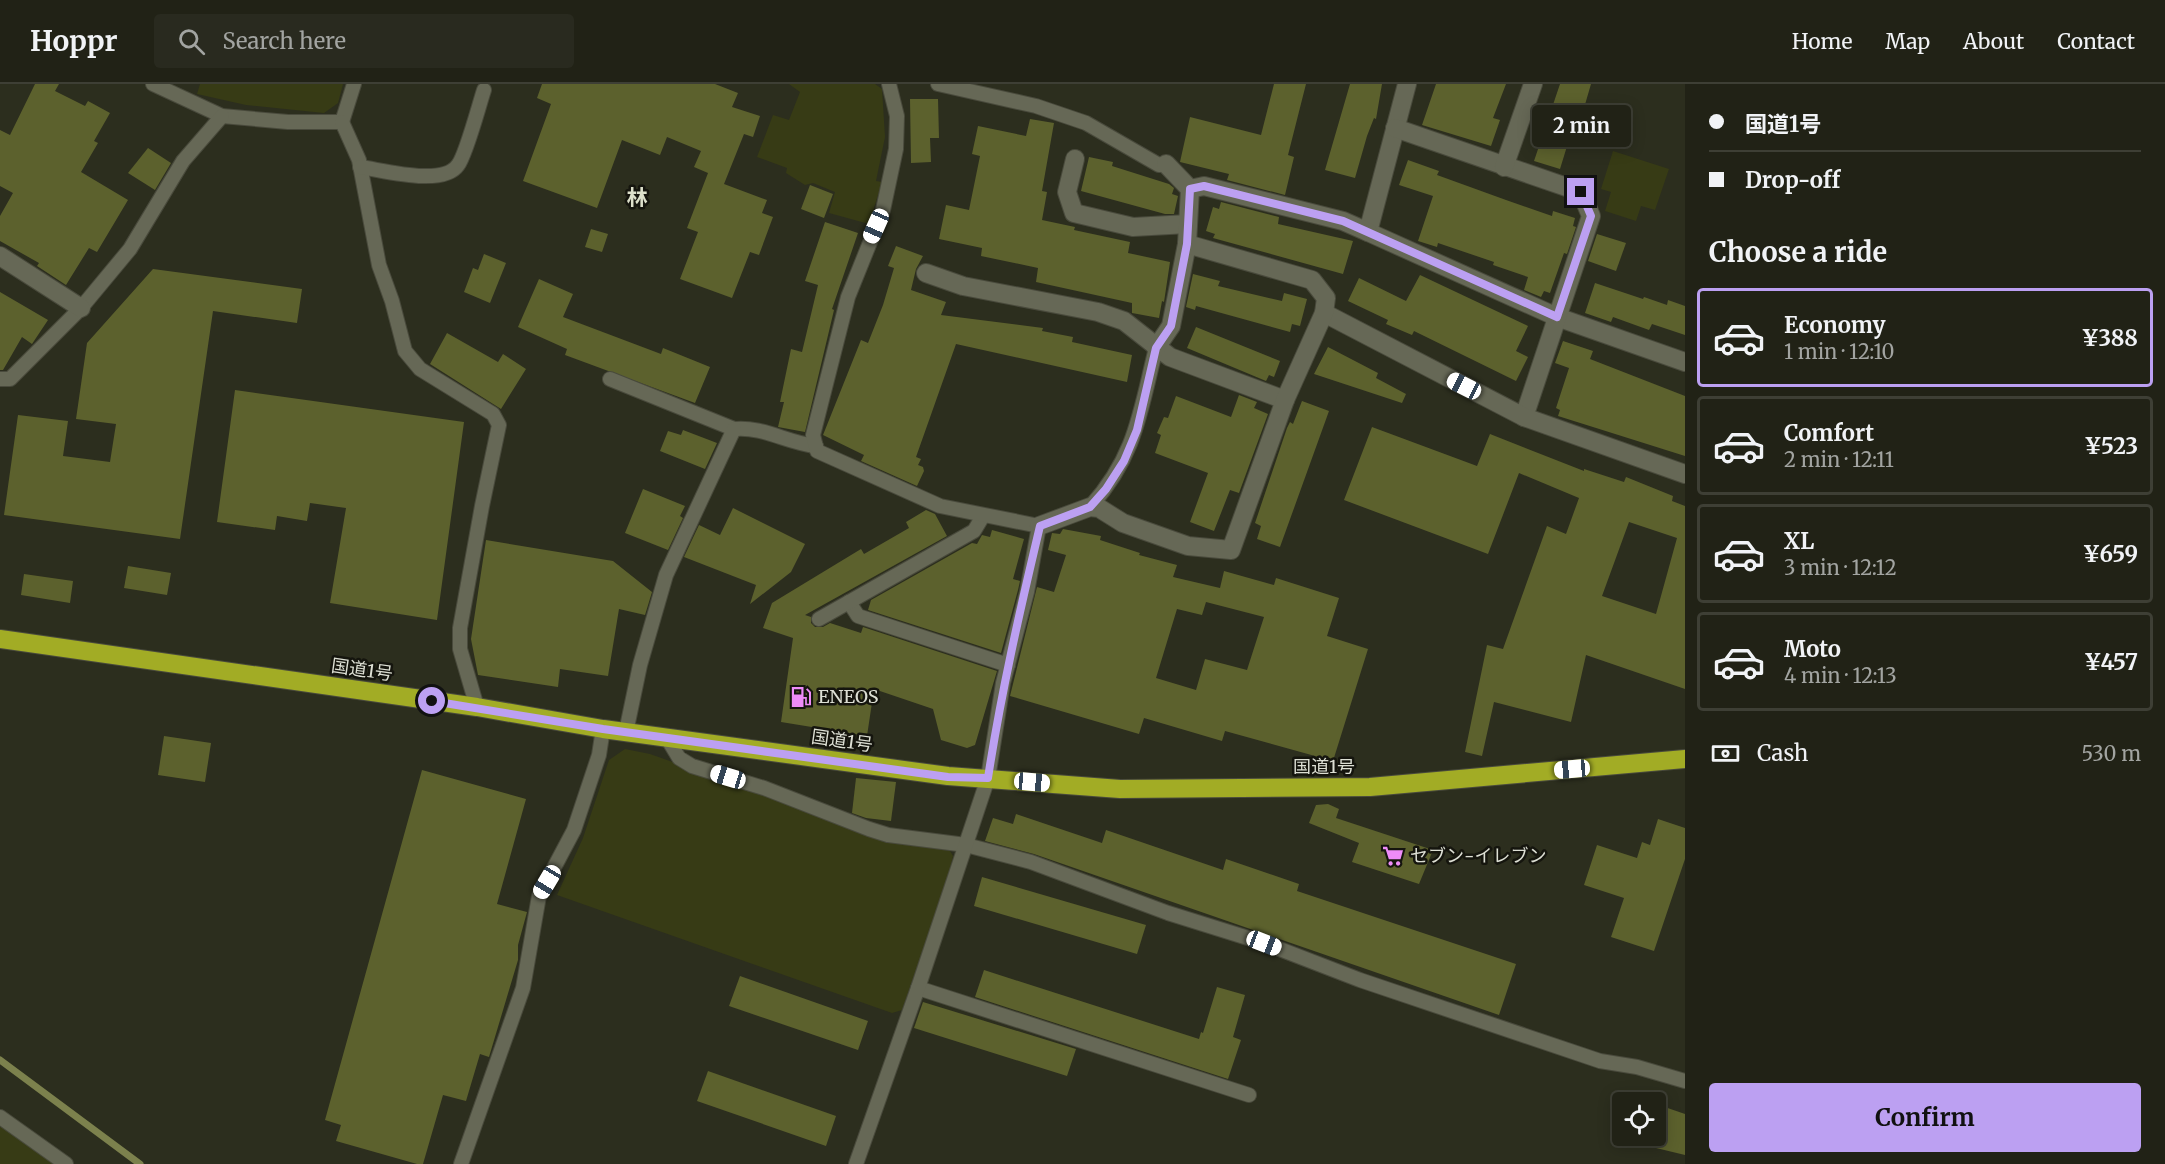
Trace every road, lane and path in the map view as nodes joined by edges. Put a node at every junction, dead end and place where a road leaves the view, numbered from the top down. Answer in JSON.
{"nodes":[{"id":1,"x":153,"y":84,"type":"edge"},
{"id":2,"x":354,"y":84,"type":"edge"},
{"id":3,"x":889,"y":84,"type":"edge"},
{"id":4,"x":938,"y":84,"type":"edge"},
{"id":5,"x":1407,"y":84,"type":"edge"},
{"id":6,"x":1533,"y":84,"type":"edge"},
{"id":7,"x":484,"y":90,"type":"dead end"},
{"id":8,"x":222,"y":116,"type":"junction"},
{"id":9,"x":342,"y":122,"type":"junction"},
{"id":10,"x":1395,"y":128,"type":"junction"},
{"id":11,"x":1075,"y":159,"type":"dead end"},
{"id":12,"x":1166,"y":164,"type":"joint"},
{"id":13,"x":360,"y":167,"type":"junction"},
{"id":14,"x":1504,"y":167,"type":"junction"},
{"id":15,"x":1190,"y":189,"type":"junction"},
{"id":16,"x":1188,"y":224,"type":"junction"},
{"id":17,"x":1368,"y":231,"type":"junction"},
{"id":18,"x":1187,"y":244,"type":"junction"},
{"id":19,"x":0,"y":256,"type":"edge"},
{"id":20,"x":926,"y":273,"type":"dead end"},
{"id":21,"x":81,"y":308,"type":"junction"},
{"id":22,"x":1323,"y":313,"type":"junction"},
{"id":23,"x":1557,"y":317,"type":"junction"},
{"id":24,"x":1156,"y":348,"type":"junction"},
{"id":25,"x":1685,"y":362,"type":"edge"},
{"id":26,"x":0,"y":379,"type":"edge"},
{"id":27,"x":610,"y":379,"type":"dead end"},
{"id":28,"x":1285,"y":400,"type":"junction"},
{"id":29,"x":1524,"y":417,"type":"junction"},
{"id":30,"x":734,"y":429,"type":"junction"},
{"id":31,"x":816,"y":446,"type":"junction"},
{"id":32,"x":1685,"y":474,"type":"edge"},
{"id":33,"x":1090,"y":507,"type":"junction"},
{"id":34,"x":983,"y":516,"type":"junction"},
{"id":35,"x":1040,"y":526,"type":"junction"},
{"id":36,"x":849,"y":602,"type":"junction"},
{"id":37,"x":819,"y":619,"type":"dead end"},
{"id":38,"x":0,"y":639,"type":"edge"},
{"id":39,"x":1008,"y":665,"type":"junction"},
{"id":40,"x":477,"y":707,"type":"junction"},
{"id":41,"x":603,"y":729,"type":"junction"},
{"id":42,"x":626,"y":732,"type":"junction"},
{"id":43,"x":667,"y":738,"type":"junction"},
{"id":44,"x":1685,"y":759,"type":"edge"},
{"id":45,"x":988,"y":778,"type":"junction"},
{"id":46,"x":966,"y":845,"type":"junction"},
{"id":47,"x":918,"y":988,"type":"junction"},
{"id":48,"x":1685,"y":1081,"type":"edge"},
{"id":49,"x":1249,"y":1095,"type":"dead end"},
{"id":50,"x":0,"y":1117,"type":"edge"},
{"id":51,"x":860,"y":1162,"type":"edge"},
{"id":52,"x":66,"y":1164,"type":"edge"},
{"id":53,"x":461,"y":1164,"type":"edge"}],
"edges":[{"from":1,"to":8,"type":"lane"},
{"from":2,"to":9,"type":"lane"},
{"from":3,"to":31,"type":"lane"},
{"from":4,"to":12,"type":"lane"},
{"from":5,"to":10,"type":"street"},
{"from":6,"to":14,"type":"street"},
{"from":7,"to":13,"type":"lane"},
{"from":8,"to":9,"type":"lane"},
{"from":8,"to":21,"type":"lane"},
{"from":9,"to":13,"type":"lane"},
{"from":10,"to":14,"type":"street"},
{"from":10,"to":17,"type":"street"},
{"from":11,"to":16,"type":"street"},
{"from":12,"to":15,"type":"street"},
{"from":13,"to":40,"type":"lane"},
{"from":14,"to":23,"type":"street"},
{"from":15,"to":16,"type":"street"},
{"from":15,"to":17,"type":"street"},
{"from":16,"to":18,"type":"street"},
{"from":17,"to":23,"type":"street"},
{"from":18,"to":22,"type":"street"},
{"from":18,"to":24,"type":"street"},
{"from":19,"to":21,"type":"street"},
{"from":20,"to":24,"type":"street"},
{"from":21,"to":26,"type":"lane"},
{"from":22,"to":28,"type":"street"},
{"from":22,"to":29,"type":"street"},
{"from":23,"to":25,"type":"street"},
{"from":23,"to":29,"type":"street"},
{"from":24,"to":28,"type":"street"},
{"from":24,"to":33,"type":"lane"},
{"from":27,"to":30,"type":"lane"},
{"from":28,"to":33,"type":"street"},
{"from":29,"to":32,"type":"street"},
{"from":30,"to":31,"type":"lane"},
{"from":30,"to":42,"type":"lane"},
{"from":31,"to":34,"type":"lane"},
{"from":33,"to":35,"type":"street"},
{"from":34,"to":35,"type":"lane"},
{"from":34,"to":36,"type":"lane"},
{"from":35,"to":39,"type":"lane"},
{"from":36,"to":37,"type":"lane"},
{"from":36,"to":39,"type":"lane"},
{"from":38,"to":40,"type":"highway","name":"国道1号"},
{"from":39,"to":45,"type":"lane"},
{"from":40,"to":41,"type":"highway","name":"国道1号"},
{"from":41,"to":42,"type":"highway","name":"国道1号"},
{"from":41,"to":53,"type":"lane"},
{"from":42,"to":43,"type":"highway","name":"国道1号"},
{"from":43,"to":45,"type":"highway","name":"国道1号"},
{"from":43,"to":46,"type":"lane"},
{"from":44,"to":45,"type":"highway","name":"国道1号"},
{"from":45,"to":46,"type":"lane"},
{"from":46,"to":47,"type":"lane"},
{"from":46,"to":48,"type":"lane"},
{"from":47,"to":49,"type":"lane"},
{"from":47,"to":51,"type":"lane"},
{"from":50,"to":52,"type":"lane"}]}
